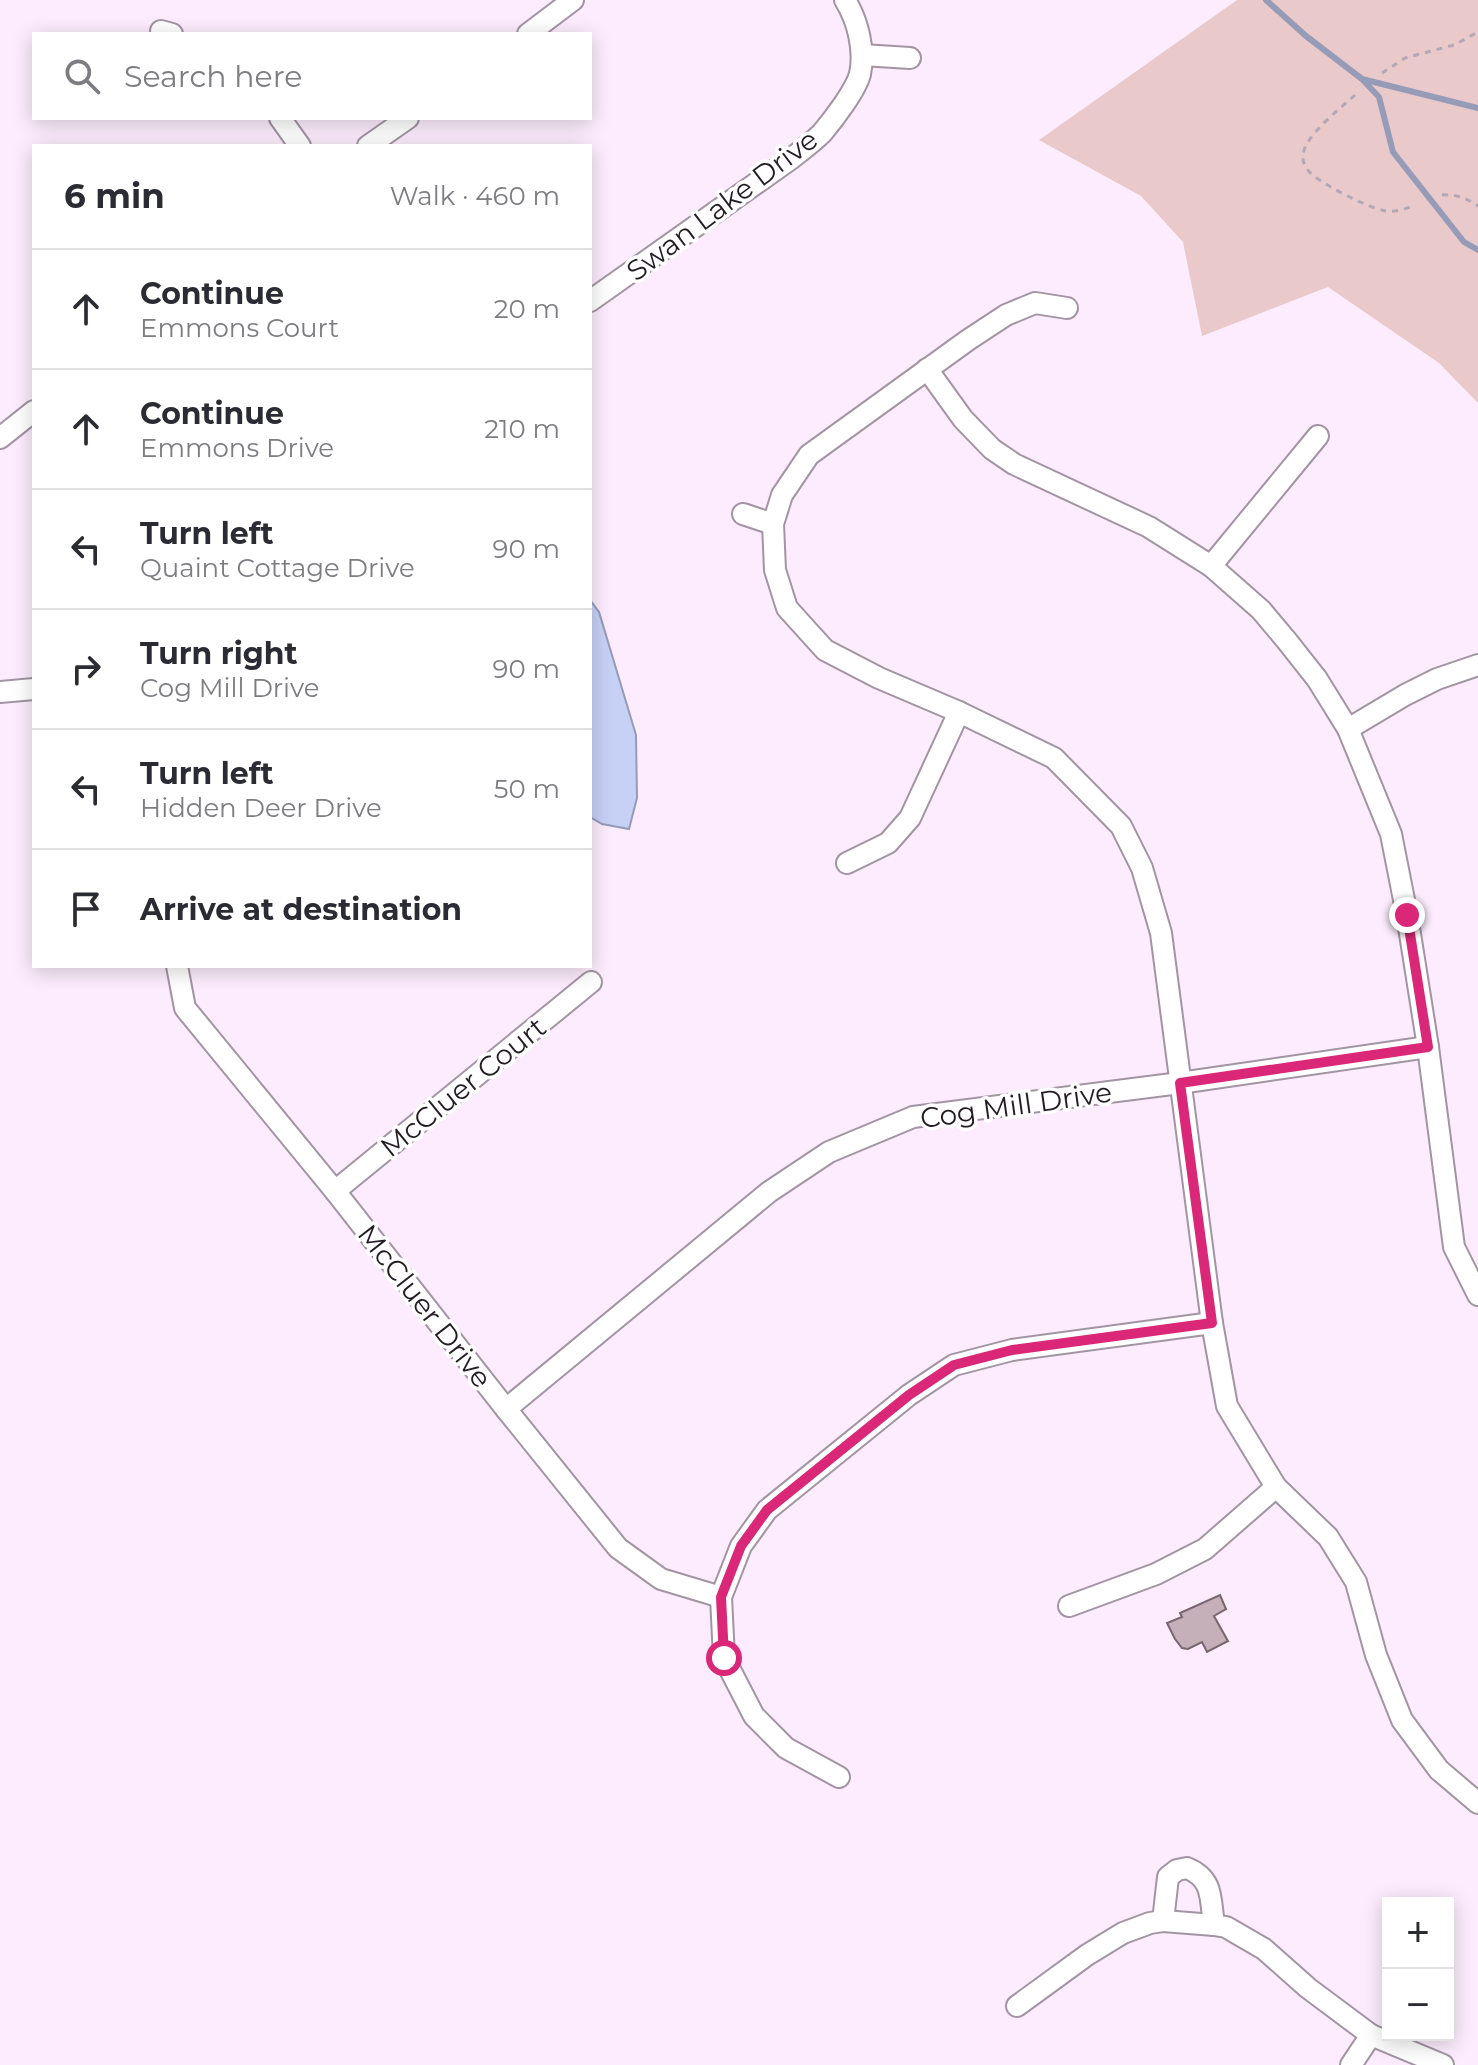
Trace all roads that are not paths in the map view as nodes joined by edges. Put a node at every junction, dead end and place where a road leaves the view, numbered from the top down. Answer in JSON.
{"nodes":[{"id":1,"x":573,"y":0,"type":"edge"},
{"id":2,"x":845,"y":0,"type":"edge"},
{"id":3,"x":531,"y":32,"type":"edge"},
{"id":4,"x":862,"y":55,"type":"junction"},
{"id":5,"x":910,"y":58,"type":"dead end"},
{"id":6,"x":281,"y":120,"type":"edge"},
{"id":7,"x":405,"y":120,"type":"edge"},
{"id":8,"x":299,"y":144,"type":"edge"},
{"id":9,"x":371,"y":144,"type":"edge"},
{"id":10,"x":592,"y":300,"type":"edge"},
{"id":11,"x":1067,"y":308,"type":"dead end"},
{"id":12,"x":927,"y":369,"type":"junction"},
{"id":13,"x":32,"y":413,"type":"edge"},
{"id":14,"x":1318,"y":436,"type":"dead end"},
{"id":15,"x":0,"y":438,"type":"edge"},
{"id":16,"x":743,"y":514,"type":"dead end"},
{"id":17,"x":773,"y":524,"type":"junction"},
{"id":18,"x":1211,"y":566,"type":"junction"},
{"id":19,"x":1478,"y":665,"type":"edge"},
{"id":20,"x":32,"y":689,"type":"edge"},
{"id":21,"x":0,"y":692,"type":"edge"},
{"id":22,"x":959,"y":712,"type":"junction"},
{"id":23,"x":1348,"y":729,"type":"junction"},
{"id":24,"x":847,"y":863,"type":"dead end"},
{"id":25,"x":177,"y":968,"type":"edge"},
{"id":26,"x":591,"y":982,"type":"dead end"},
{"id":27,"x":1428,"y":1047,"type":"junction"},
{"id":28,"x":1180,"y":1083,"type":"junction"},
{"id":29,"x":335,"y":1191,"type":"junction"},
{"id":30,"x":1478,"y":1295,"type":"edge"},
{"id":31,"x":1212,"y":1323,"type":"junction"},
{"id":32,"x":506,"y":1409,"type":"junction"},
{"id":33,"x":1276,"y":1487,"type":"junction"},
{"id":34,"x":721,"y":1597,"type":"junction"},
{"id":35,"x":1069,"y":1606,"type":"dead end"},
{"id":36,"x":839,"y":1777,"type":"dead end"},
{"id":37,"x":1478,"y":1803,"type":"edge"},
{"id":38,"x":1163,"y":1921,"type":"junction"},
{"id":39,"x":1214,"y":1925,"type":"junction"},
{"id":40,"x":1017,"y":2006,"type":"dead end"},
{"id":41,"x":1371,"y":2035,"type":"junction"},
{"id":42,"x":1351,"y":2065,"type":"edge"},
{"id":43,"x":1443,"y":2065,"type":"edge"}],
"edges":[{"from":1,"to":3,"type":"street"},
{"from":2,"to":4,"type":"street","name":"Swan Lake Drive"},
{"from":4,"to":5,"type":"street"},
{"from":4,"to":10,"type":"street","name":"Swan Lake Drive"},
{"from":6,"to":8,"type":"street"},
{"from":7,"to":9,"type":"street"},
{"from":11,"to":12,"type":"street"},
{"from":12,"to":17,"type":"street"},
{"from":12,"to":18,"type":"street"},
{"from":13,"to":15,"type":"street"},
{"from":14,"to":18,"type":"street"},
{"from":16,"to":17,"type":"street"},
{"from":17,"to":22,"type":"street"},
{"from":18,"to":23,"type":"street"},
{"from":19,"to":23,"type":"street"},
{"from":20,"to":21,"type":"street"},
{"from":22,"to":24,"type":"street"},
{"from":22,"to":28,"type":"street"},
{"from":23,"to":27,"type":"street"},
{"from":25,"to":29,"type":"street","name":"McCluer Drive"},
{"from":26,"to":29,"type":"street","name":"McCluer Court"},
{"from":27,"to":28,"type":"street","name":"Cog Mill Drive"},
{"from":27,"to":30,"type":"street"},
{"from":28,"to":31,"type":"street"},
{"from":28,"to":32,"type":"street","name":"Cog Mill Drive"},
{"from":29,"to":32,"type":"street","name":"McCluer Drive"},
{"from":31,"to":33,"type":"street"},
{"from":31,"to":34,"type":"street"},
{"from":32,"to":34,"type":"street","name":"McCluer Drive"},
{"from":33,"to":35,"type":"street"},
{"from":33,"to":37,"type":"street"},
{"from":34,"to":36,"type":"street"},
{"from":38,"to":39,"type":"street"},
{"from":38,"to":39,"type":"street"},
{"from":38,"to":40,"type":"street"},
{"from":39,"to":41,"type":"street"},
{"from":41,"to":42,"type":"street"},
{"from":41,"to":43,"type":"street"}]}
